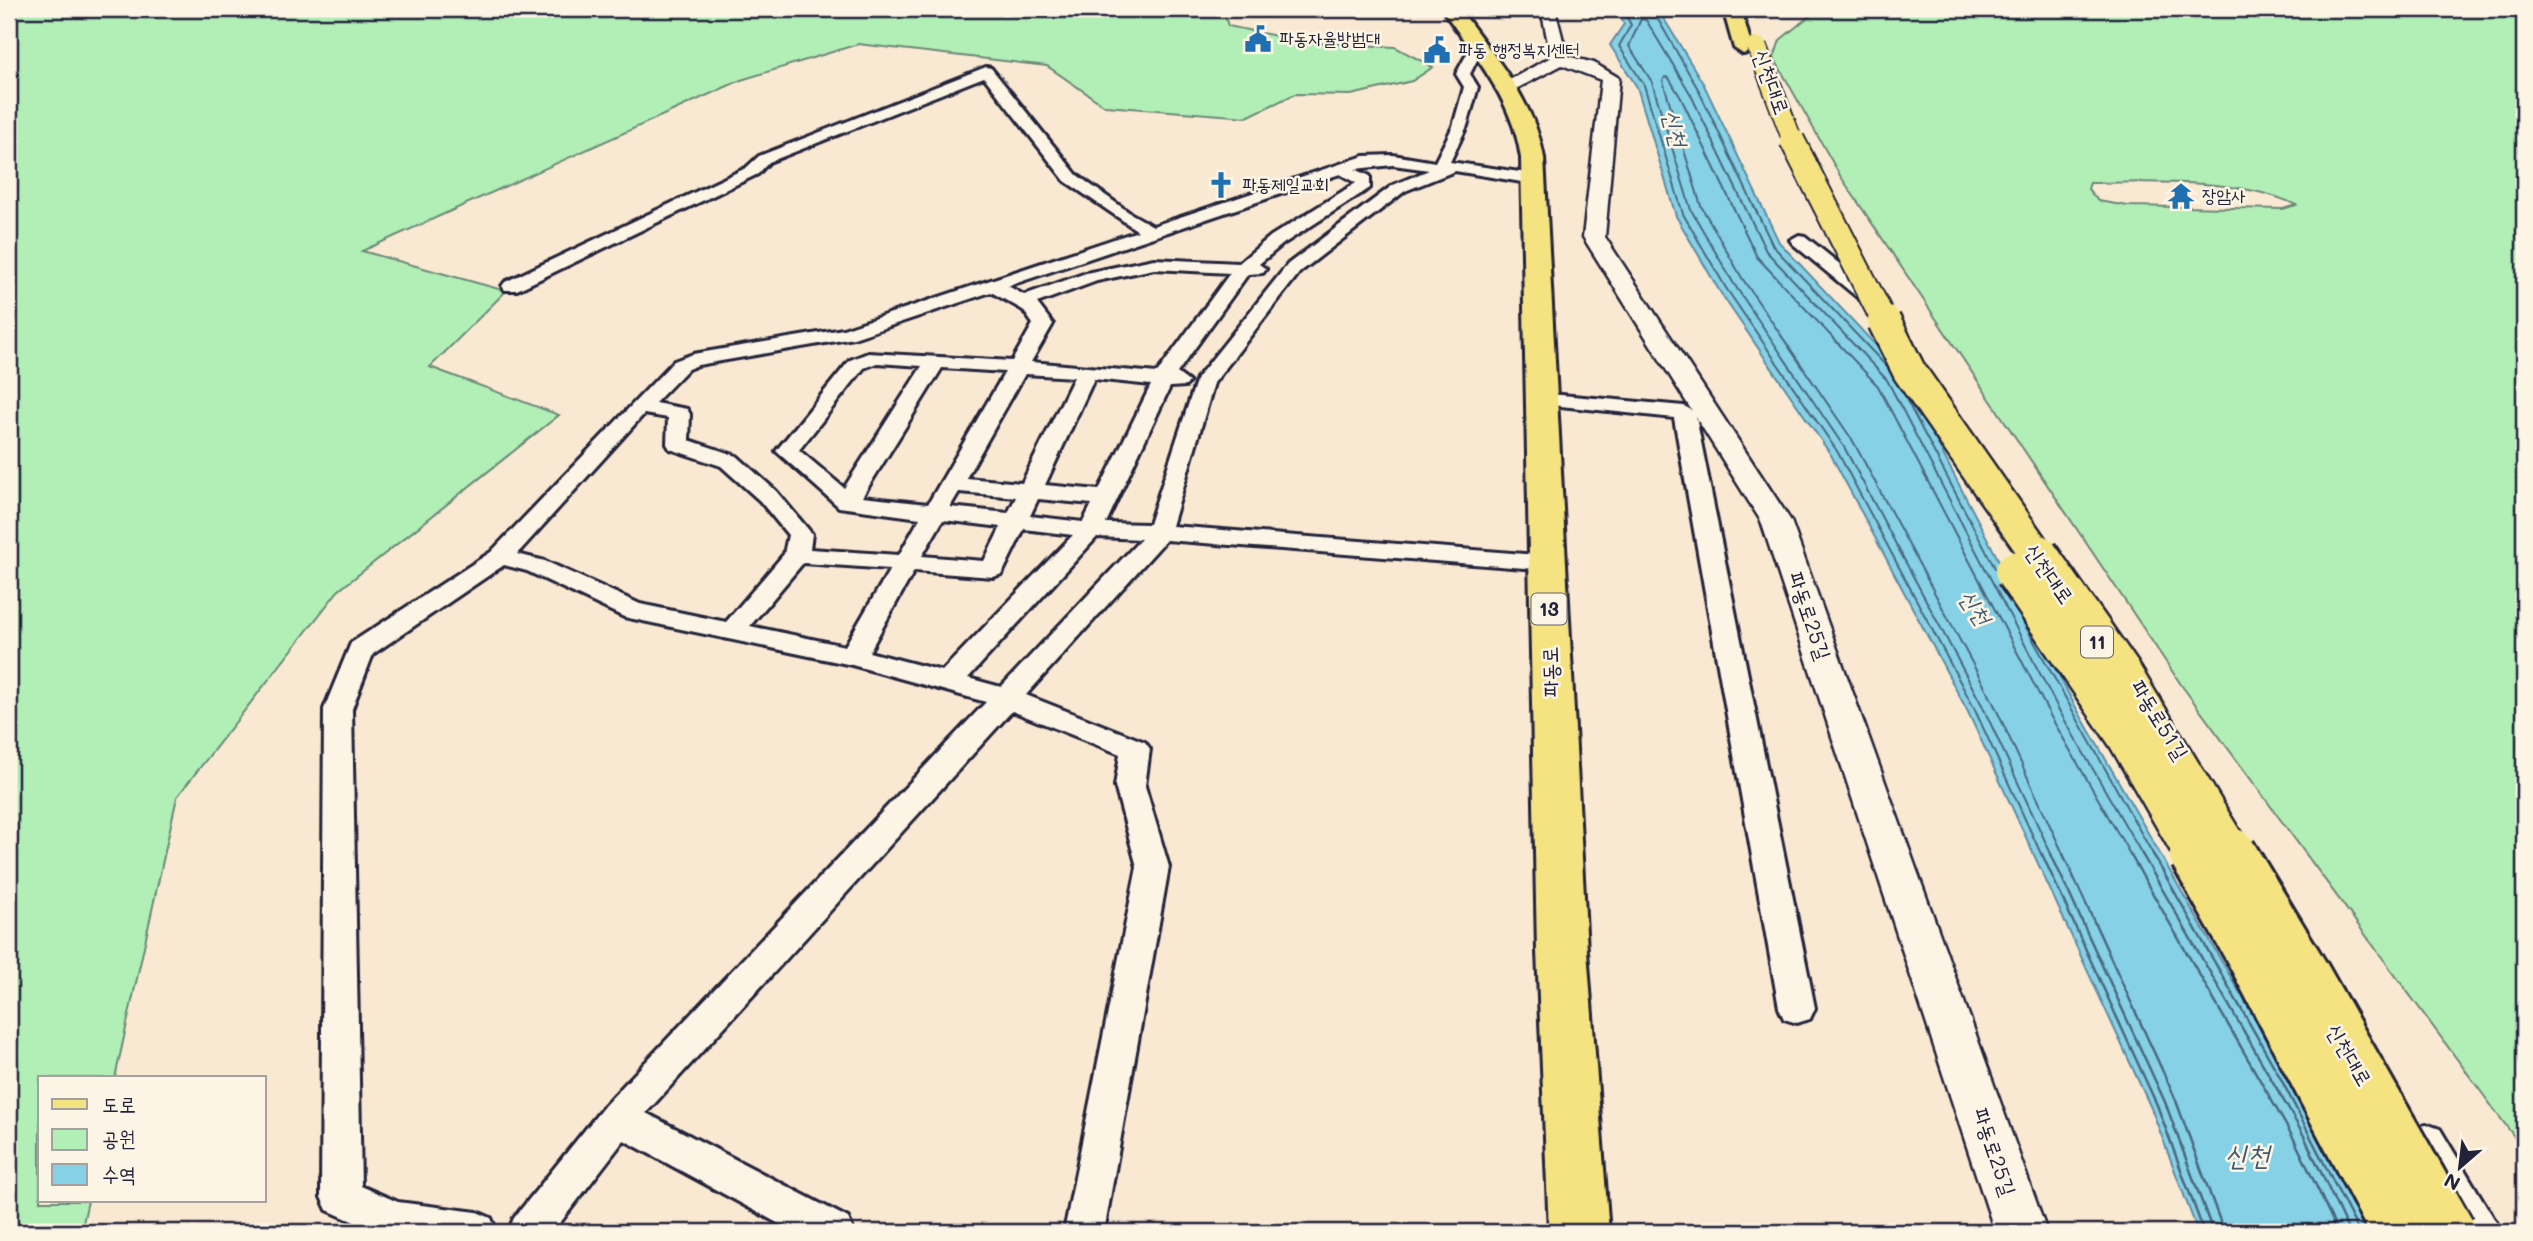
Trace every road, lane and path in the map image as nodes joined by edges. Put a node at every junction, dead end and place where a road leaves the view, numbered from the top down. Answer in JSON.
{"nodes":[{"id":1,"x":1451,"y":9,"type":"edge"},
{"id":2,"x":1548,"y":9,"type":"edge"},
{"id":3,"x":1732,"y":9,"type":"edge"},
{"id":4,"x":1746,"y":9,"type":"edge"},
{"id":5,"x":1750,"y":48,"type":"junction"},
{"id":6,"x":1481,"y":53,"type":"junction"},
{"id":7,"x":1560,"y":59,"type":"junction"},
{"id":8,"x":1504,"y":88,"type":"junction"},
{"id":9,"x":1443,"y":167,"type":"junction"},
{"id":10,"x":1341,"y":169,"type":"junction"},
{"id":11,"x":1534,"y":179,"type":"junction"},
{"id":12,"x":1154,"y":233,"type":"junction"},
{"id":13,"x":1799,"y":240,"type":"dead end"},
{"id":14,"x":1242,"y":269,"type":"junction"},
{"id":15,"x":1291,"y":272,"type":"junction"},
{"id":16,"x":992,"y":285,"type":"junction"},
{"id":17,"x":511,"y":286,"type":"dead end"},
{"id":18,"x":1023,"y":302,"type":"junction"},
{"id":19,"x":936,"y":361,"type":"junction"},
{"id":20,"x":1019,"y":366,"type":"junction"},
{"id":21,"x":1087,"y":372,"type":"junction"},
{"id":22,"x":1164,"y":380,"type":"junction"},
{"id":23,"x":1203,"y":386,"type":"junction"},
{"id":24,"x":1539,"y":399,"type":"junction"},
{"id":25,"x":639,"y":407,"type":"junction"},
{"id":26,"x":1696,"y":414,"type":"junction"},
{"id":27,"x":952,"y":484,"type":"junction"},
{"id":28,"x":1030,"y":491,"type":"junction"},
{"id":29,"x":1107,"y":498,"type":"junction"},
{"id":30,"x":847,"y":502,"type":"junction"},
{"id":31,"x":936,"y":512,"type":"junction"},
{"id":32,"x":1017,"y":520,"type":"junction"},
{"id":33,"x":1091,"y":530,"type":"junction"},
{"id":34,"x":1158,"y":532,"type":"junction"},
{"id":35,"x":796,"y":555,"type":"junction"},
{"id":36,"x":500,"y":557,"type":"junction"},
{"id":37,"x":1549,"y":563,"type":"junction"},
{"id":38,"x":905,"y":565,"type":"junction"},
{"id":39,"x":732,"y":631,"type":"junction"},
{"id":40,"x":853,"y":656,"type":"junction"},
{"id":41,"x":948,"y":682,"type":"junction"},
{"id":42,"x":1007,"y":698,"type":"junction"},
{"id":43,"x":1797,"y":1008,"type":"dead end"},
{"id":44,"x":618,"y":1117,"type":"junction"},
{"id":45,"x":477,"y":1232,"type":"edge"},
{"id":46,"x":528,"y":1232,"type":"edge"},
{"id":47,"x":834,"y":1232,"type":"edge"},
{"id":48,"x":1084,"y":1232,"type":"edge"},
{"id":49,"x":1579,"y":1232,"type":"edge"},
{"id":50,"x":2021,"y":1232,"type":"edge"},
{"id":51,"x":2398,"y":1232,"type":"edge"},
{"id":52,"x":2449,"y":1232,"type":"edge"},
{"id":53,"x":2482,"y":1232,"type":"edge"}],
"edges":[{"from":1,"to":6,"type":"main road","name":"파동로","number":"13"},
{"from":2,"to":7,"type":"street"},
{"from":3,"to":5,"type":"main road","name":"신천대로","number":"11"},
{"from":4,"to":5,"type":"main road","name":"신천대로","number":"11"},
{"from":5,"to":51,"type":"main road","name":"신천대로","number":"11","bridge":true},
{"from":5,"to":52,"type":"main road","name":"신천대로","number":"11","bridge":true},
{"from":6,"to":8,"type":"main road","name":"파동로","number":"13"},
{"from":6,"to":9,"type":"street"},
{"from":7,"to":8,"type":"street"},
{"from":7,"to":26,"type":"street","name":"파동로25길"},
{"from":8,"to":11,"type":"main road","name":"파동로","number":"13"},
{"from":9,"to":10,"type":"street"},
{"from":9,"to":11,"type":"street"},
{"from":9,"to":15,"type":"street"},
{"from":10,"to":12,"type":"street"},
{"from":10,"to":14,"type":"street"},
{"from":11,"to":24,"type":"main road","name":"파동로","number":"13"},
{"from":12,"to":16,"type":"street"},
{"from":12,"to":17,"type":"street"},
{"from":13,"to":53,"type":"street","name":"파동로51길"},
{"from":14,"to":15,"type":"street"},
{"from":14,"to":18,"type":"street"},
{"from":14,"to":22,"type":"street"},
{"from":15,"to":23,"type":"street"},
{"from":16,"to":18,"type":"street"},
{"from":16,"to":25,"type":"street"},
{"from":18,"to":20,"type":"street"},
{"from":19,"to":20,"type":"street"},
{"from":19,"to":30,"type":"street"},
{"from":19,"to":30,"type":"street"},
{"from":20,"to":21,"type":"street"},
{"from":20,"to":27,"type":"street"},
{"from":21,"to":22,"type":"street"},
{"from":21,"to":28,"type":"street"},
{"from":22,"to":23,"type":"street"},
{"from":22,"to":29,"type":"street"},
{"from":23,"to":34,"type":"street"},
{"from":24,"to":26,"type":"street"},
{"from":24,"to":37,"type":"main road","name":"파동로","number":"13"},
{"from":25,"to":35,"type":"street"},
{"from":25,"to":36,"type":"street"},
{"from":26,"to":43,"type":"street"},
{"from":26,"to":50,"type":"street","name":"파동로25길"},
{"from":27,"to":28,"type":"street"},
{"from":27,"to":31,"type":"street"},
{"from":28,"to":29,"type":"street"},
{"from":28,"to":32,"type":"street"},
{"from":29,"to":33,"type":"street"},
{"from":30,"to":31,"type":"street"},
{"from":31,"to":32,"type":"street"},
{"from":31,"to":38,"type":"street"},
{"from":32,"to":33,"type":"street"},
{"from":32,"to":38,"type":"street"},
{"from":33,"to":34,"type":"street"},
{"from":33,"to":41,"type":"street"},
{"from":34,"to":37,"type":"street"},
{"from":34,"to":42,"type":"street"},
{"from":35,"to":38,"type":"street"},
{"from":35,"to":39,"type":"street"},
{"from":36,"to":39,"type":"street"},
{"from":36,"to":45,"type":"street"},
{"from":37,"to":49,"type":"main road","name":"파동로","number":"13"},
{"from":38,"to":40,"type":"street"},
{"from":39,"to":40,"type":"street"},
{"from":40,"to":41,"type":"street"},
{"from":41,"to":42,"type":"street"},
{"from":42,"to":44,"type":"street"},
{"from":42,"to":48,"type":"street"},
{"from":44,"to":46,"type":"street"},
{"from":44,"to":47,"type":"street"}]}
